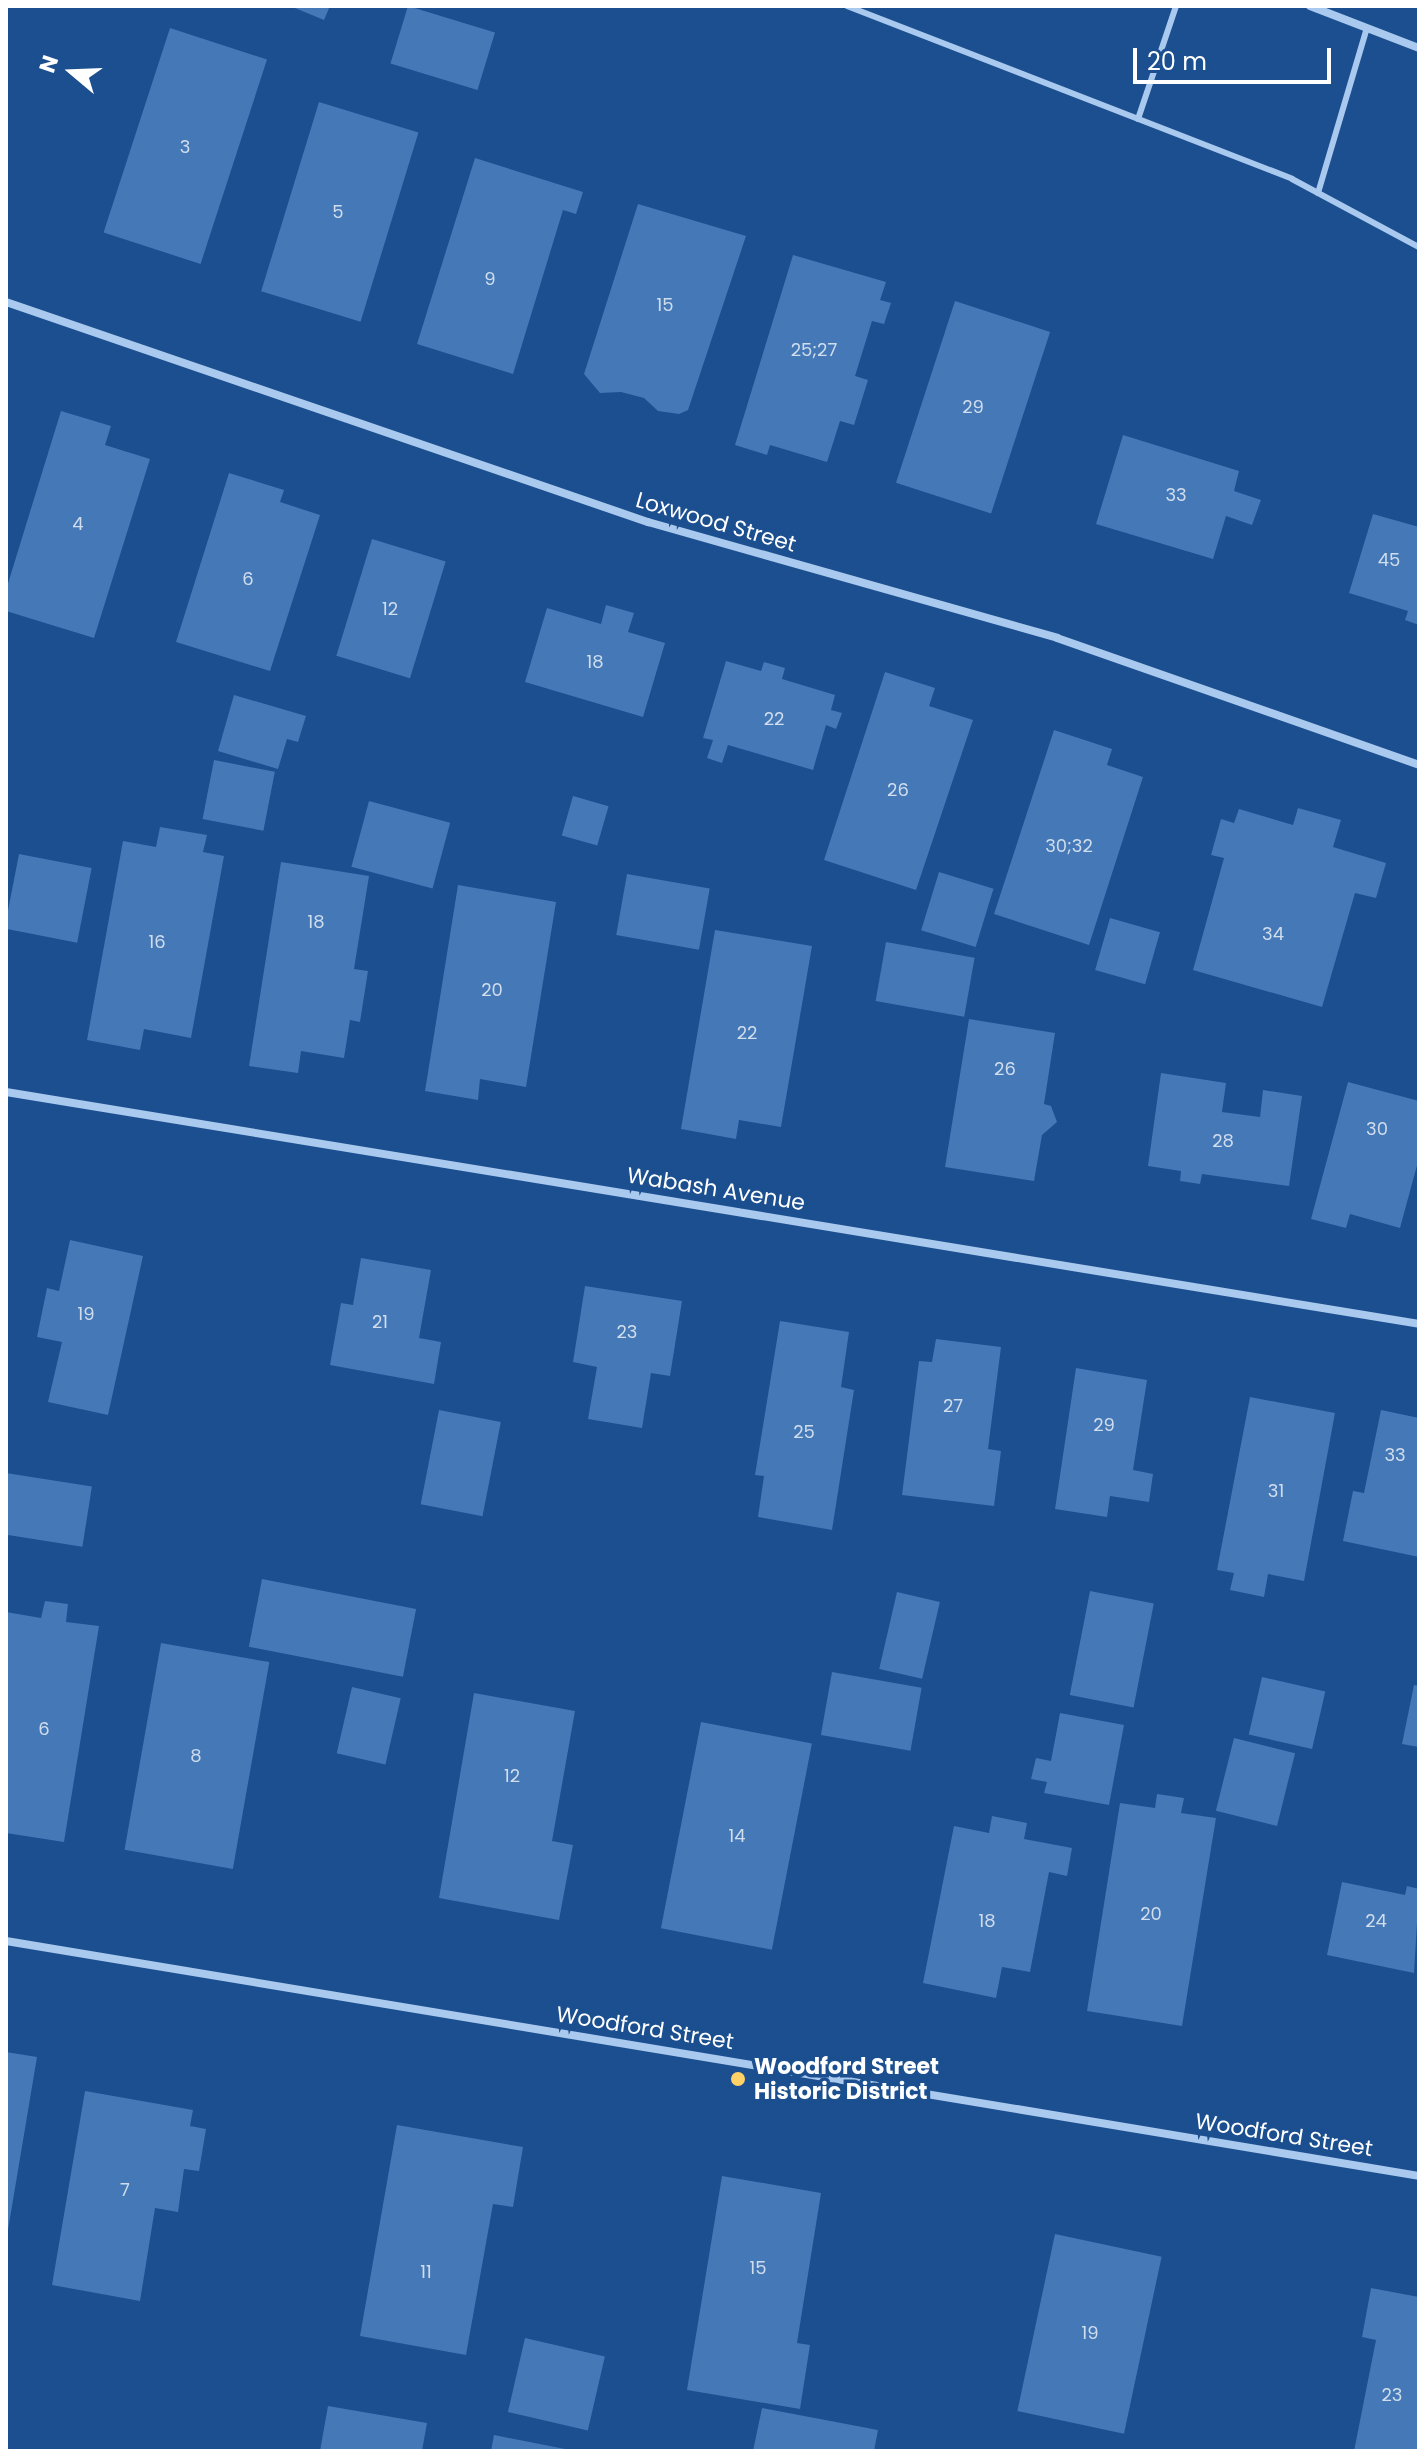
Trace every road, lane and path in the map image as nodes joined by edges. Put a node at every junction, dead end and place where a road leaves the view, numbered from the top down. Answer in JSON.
{"nodes":[{"id":1,"x":847,"y":6,"type":"edge"},
{"id":2,"x":1176,"y":6,"type":"edge"},
{"id":3,"x":1310,"y":6,"type":"edge"},
{"id":4,"x":1367,"y":28,"type":"junction"},
{"id":5,"x":1419,"y":48,"type":"edge"},
{"id":6,"x":1138,"y":119,"type":"junction"},
{"id":7,"x":1318,"y":193,"type":"junction"},
{"id":8,"x":1419,"y":247,"type":"edge"},
{"id":9,"x":6,"y":302,"type":"edge"},
{"id":10,"x":1419,"y":765,"type":"edge"},
{"id":11,"x":6,"y":1092,"type":"edge"},
{"id":12,"x":1419,"y":1324,"type":"edge"},
{"id":13,"x":6,"y":1941,"type":"edge"},
{"id":14,"x":1419,"y":2176,"type":"edge"}],
"edges":[{"from":1,"to":6,"type":"lane"},
{"from":2,"to":6,"type":"lane"},
{"from":3,"to":4,"type":"street"},
{"from":4,"to":5,"type":"street"},
{"from":4,"to":7,"type":"lane"},
{"from":6,"to":7,"type":"lane"},
{"from":7,"to":8,"type":"lane"},
{"from":9,"to":10,"type":"street","name":"Loxwood Street"},
{"from":11,"to":12,"type":"street","name":"Wabash Avenue"},
{"from":13,"to":14,"type":"street","name":"Woodford Street"}]}
